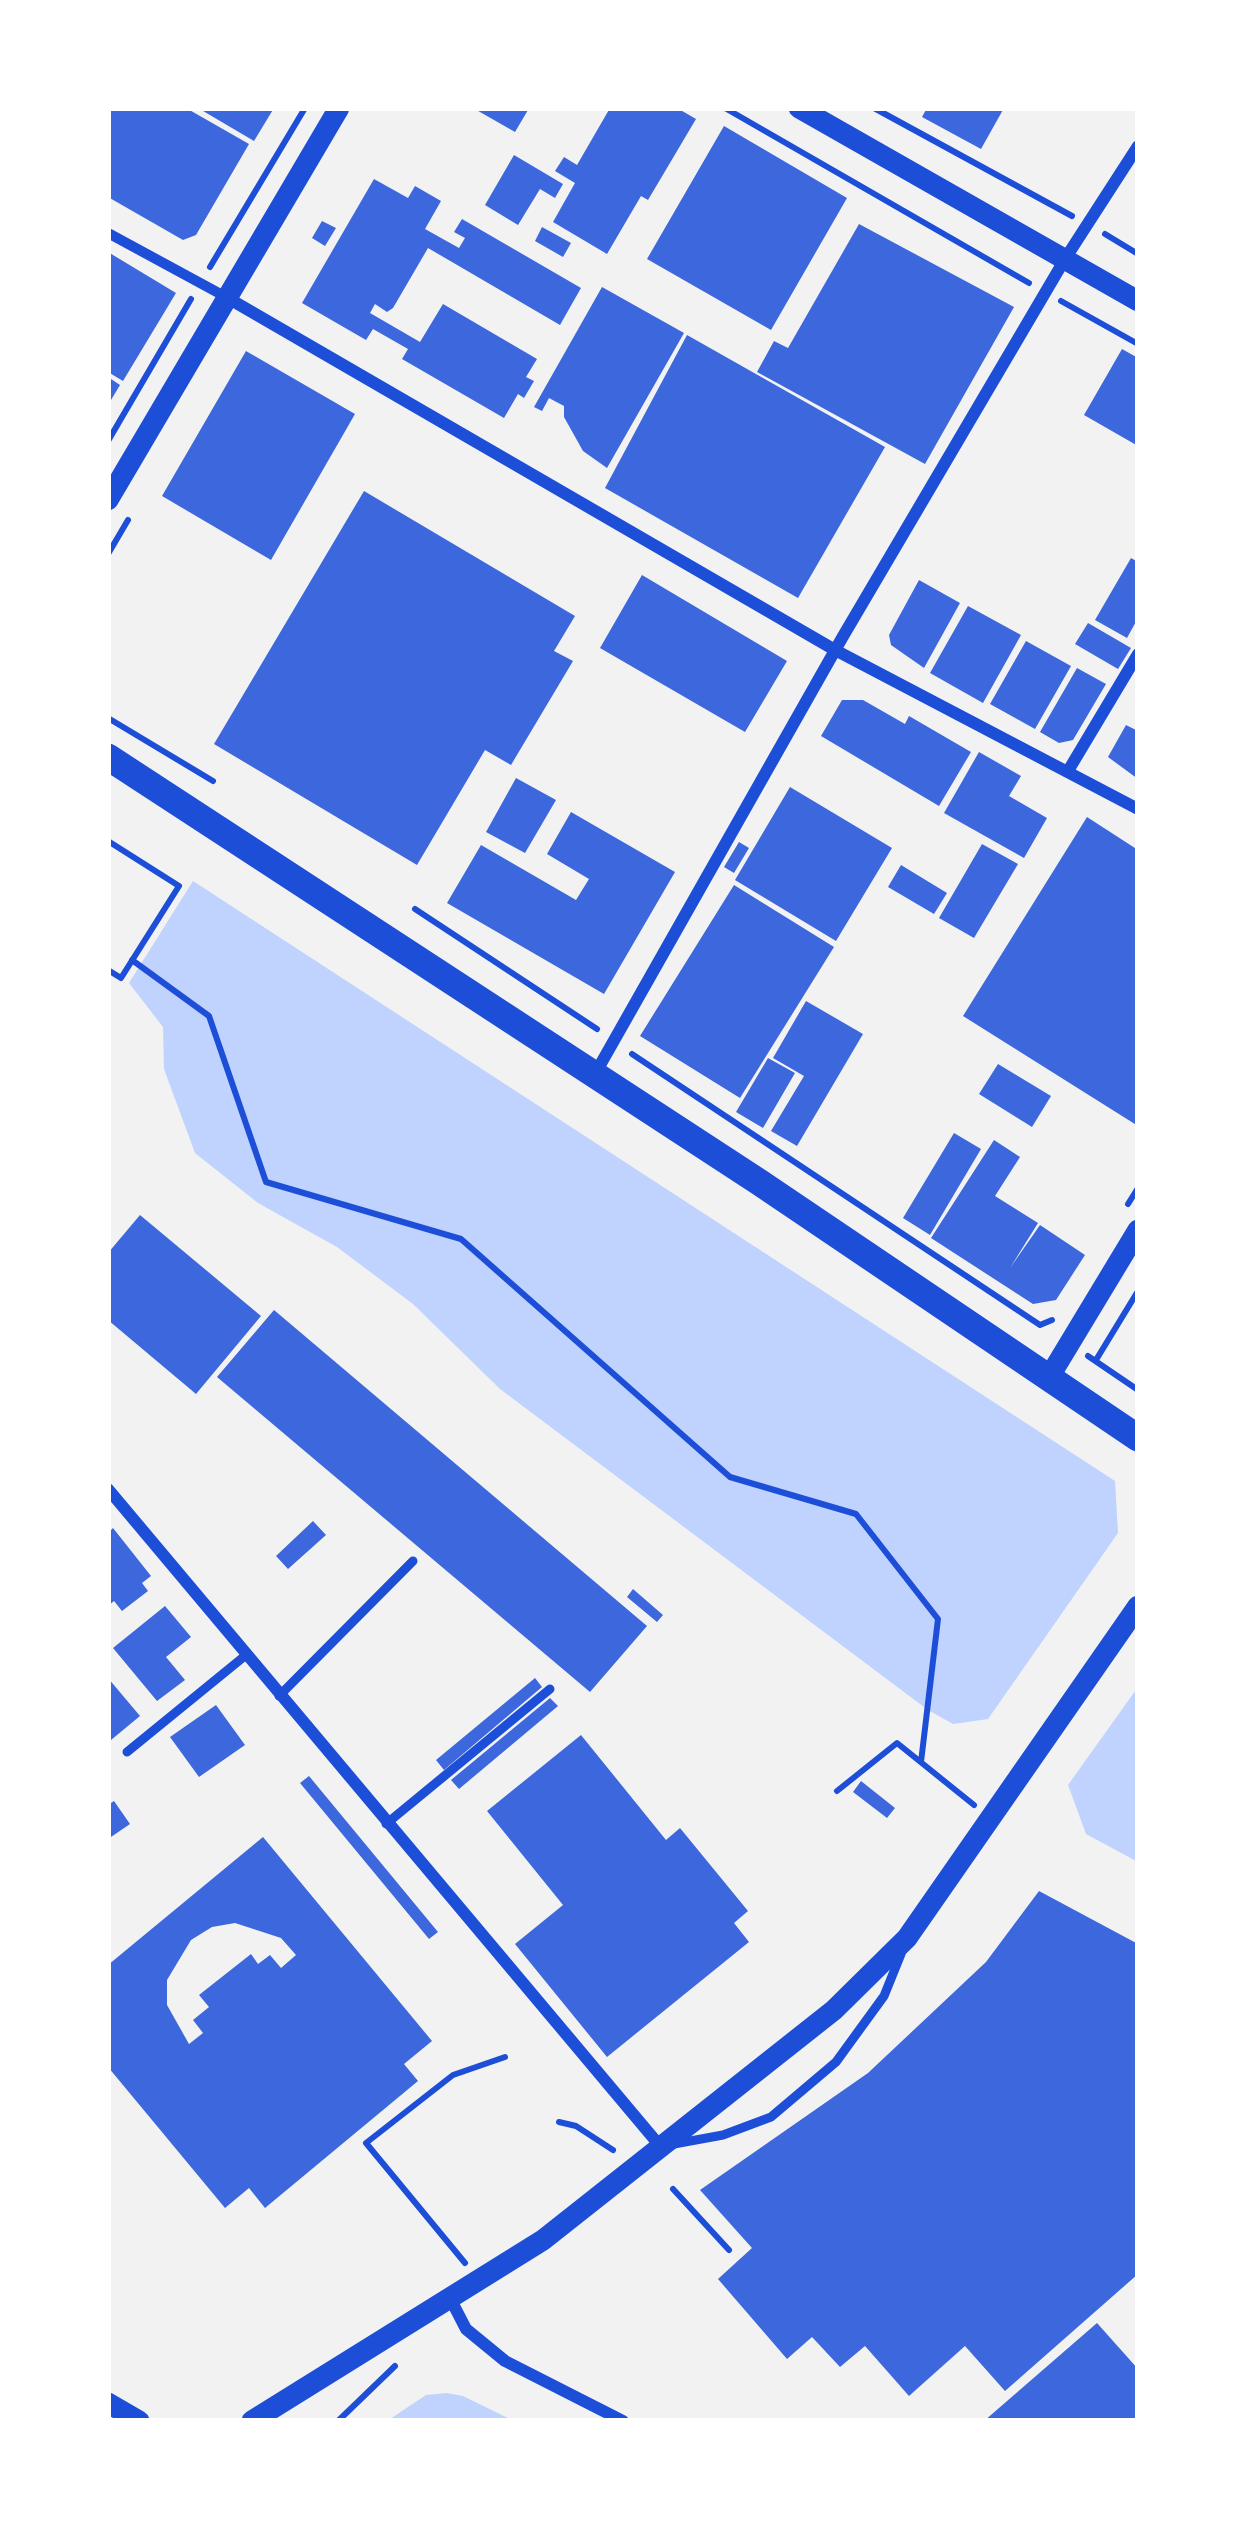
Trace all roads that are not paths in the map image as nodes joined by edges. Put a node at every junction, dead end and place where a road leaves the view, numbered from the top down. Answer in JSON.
{"nodes":[{"id":1,"x":340,"y":108,"type":"edge"},
{"id":2,"x":799,"y":108,"type":"edge"},
{"id":3,"x":1138,"y":146,"type":"edge"},
{"id":4,"x":108,"y":232,"type":"edge"},
{"id":5,"x":1065,"y":259,"type":"junction"},
{"id":6,"x":226,"y":297,"type":"junction"},
{"id":7,"x":1138,"y":302,"type":"edge"},
{"id":8,"x":108,"y":500,"type":"edge"},
{"id":9,"x":835,"y":650,"type":"junction"},
{"id":10,"x":1138,"y":654,"type":"edge"},
{"id":11,"x":108,"y":758,"type":"edge"},
{"id":12,"x":1068,"y":771,"type":"junction"},
{"id":13,"x":1138,"y":809,"type":"edge"},
{"id":14,"x":595,"y":1074,"type":"junction"},
{"id":15,"x":1138,"y":1230,"type":"edge"},
{"id":16,"x":1048,"y":1379,"type":"junction"},
{"id":17,"x":1138,"y":1438,"type":"edge"},
{"id":18,"x":108,"y":1489,"type":"edge"},
{"id":19,"x":413,"y":1561,"type":"dead end"},
{"id":20,"x":1138,"y":1606,"type":"edge"},
{"id":21,"x":246,"y":1655,"type":"junction"},
{"id":22,"x":550,"y":1689,"type":"dead end"},
{"id":23,"x":279,"y":1696,"type":"junction"},
{"id":24,"x":127,"y":1752,"type":"dead end"},
{"id":25,"x":386,"y":1824,"type":"junction"},
{"id":26,"x":907,"y":1938,"type":"junction"},
{"id":27,"x":661,"y":2146,"type":"junction"},
{"id":28,"x":450,"y":2298,"type":"junction"},
{"id":29,"x":108,"y":2403,"type":"edge"},
{"id":30,"x":139,"y":2421,"type":"edge"},
{"id":31,"x":252,"y":2421,"type":"edge"},
{"id":32,"x":622,"y":2421,"type":"edge"}],
"edges":[{"from":1,"to":6,"type":"street"},
{"from":2,"to":5,"type":"street"},
{"from":3,"to":5,"type":"street"},
{"from":4,"to":6,"type":"street"},
{"from":5,"to":7,"type":"street"},
{"from":5,"to":9,"type":"street"},
{"from":6,"to":8,"type":"street"},
{"from":6,"to":9,"type":"street"},
{"from":9,"to":12,"type":"street"},
{"from":9,"to":14,"type":"street"},
{"from":10,"to":12,"type":"street"},
{"from":11,"to":14,"type":"main road"},
{"from":12,"to":13,"type":"street"},
{"from":14,"to":16,"type":"main road"},
{"from":15,"to":16,"type":"street"},
{"from":16,"to":17,"type":"main road"},
{"from":18,"to":21,"type":"street"},
{"from":19,"to":23,"type":"lane"},
{"from":20,"to":26,"type":"street"},
{"from":21,"to":23,"type":"street"},
{"from":21,"to":24,"type":"lane"},
{"from":22,"to":25,"type":"lane"},
{"from":23,"to":25,"type":"street"},
{"from":25,"to":27,"type":"street"},
{"from":26,"to":27,"type":"street"},
{"from":26,"to":27,"type":"lane"},
{"from":27,"to":28,"type":"street"},
{"from":28,"to":31,"type":"street"},
{"from":28,"to":32,"type":"street"},
{"from":29,"to":30,"type":"street"}]}
